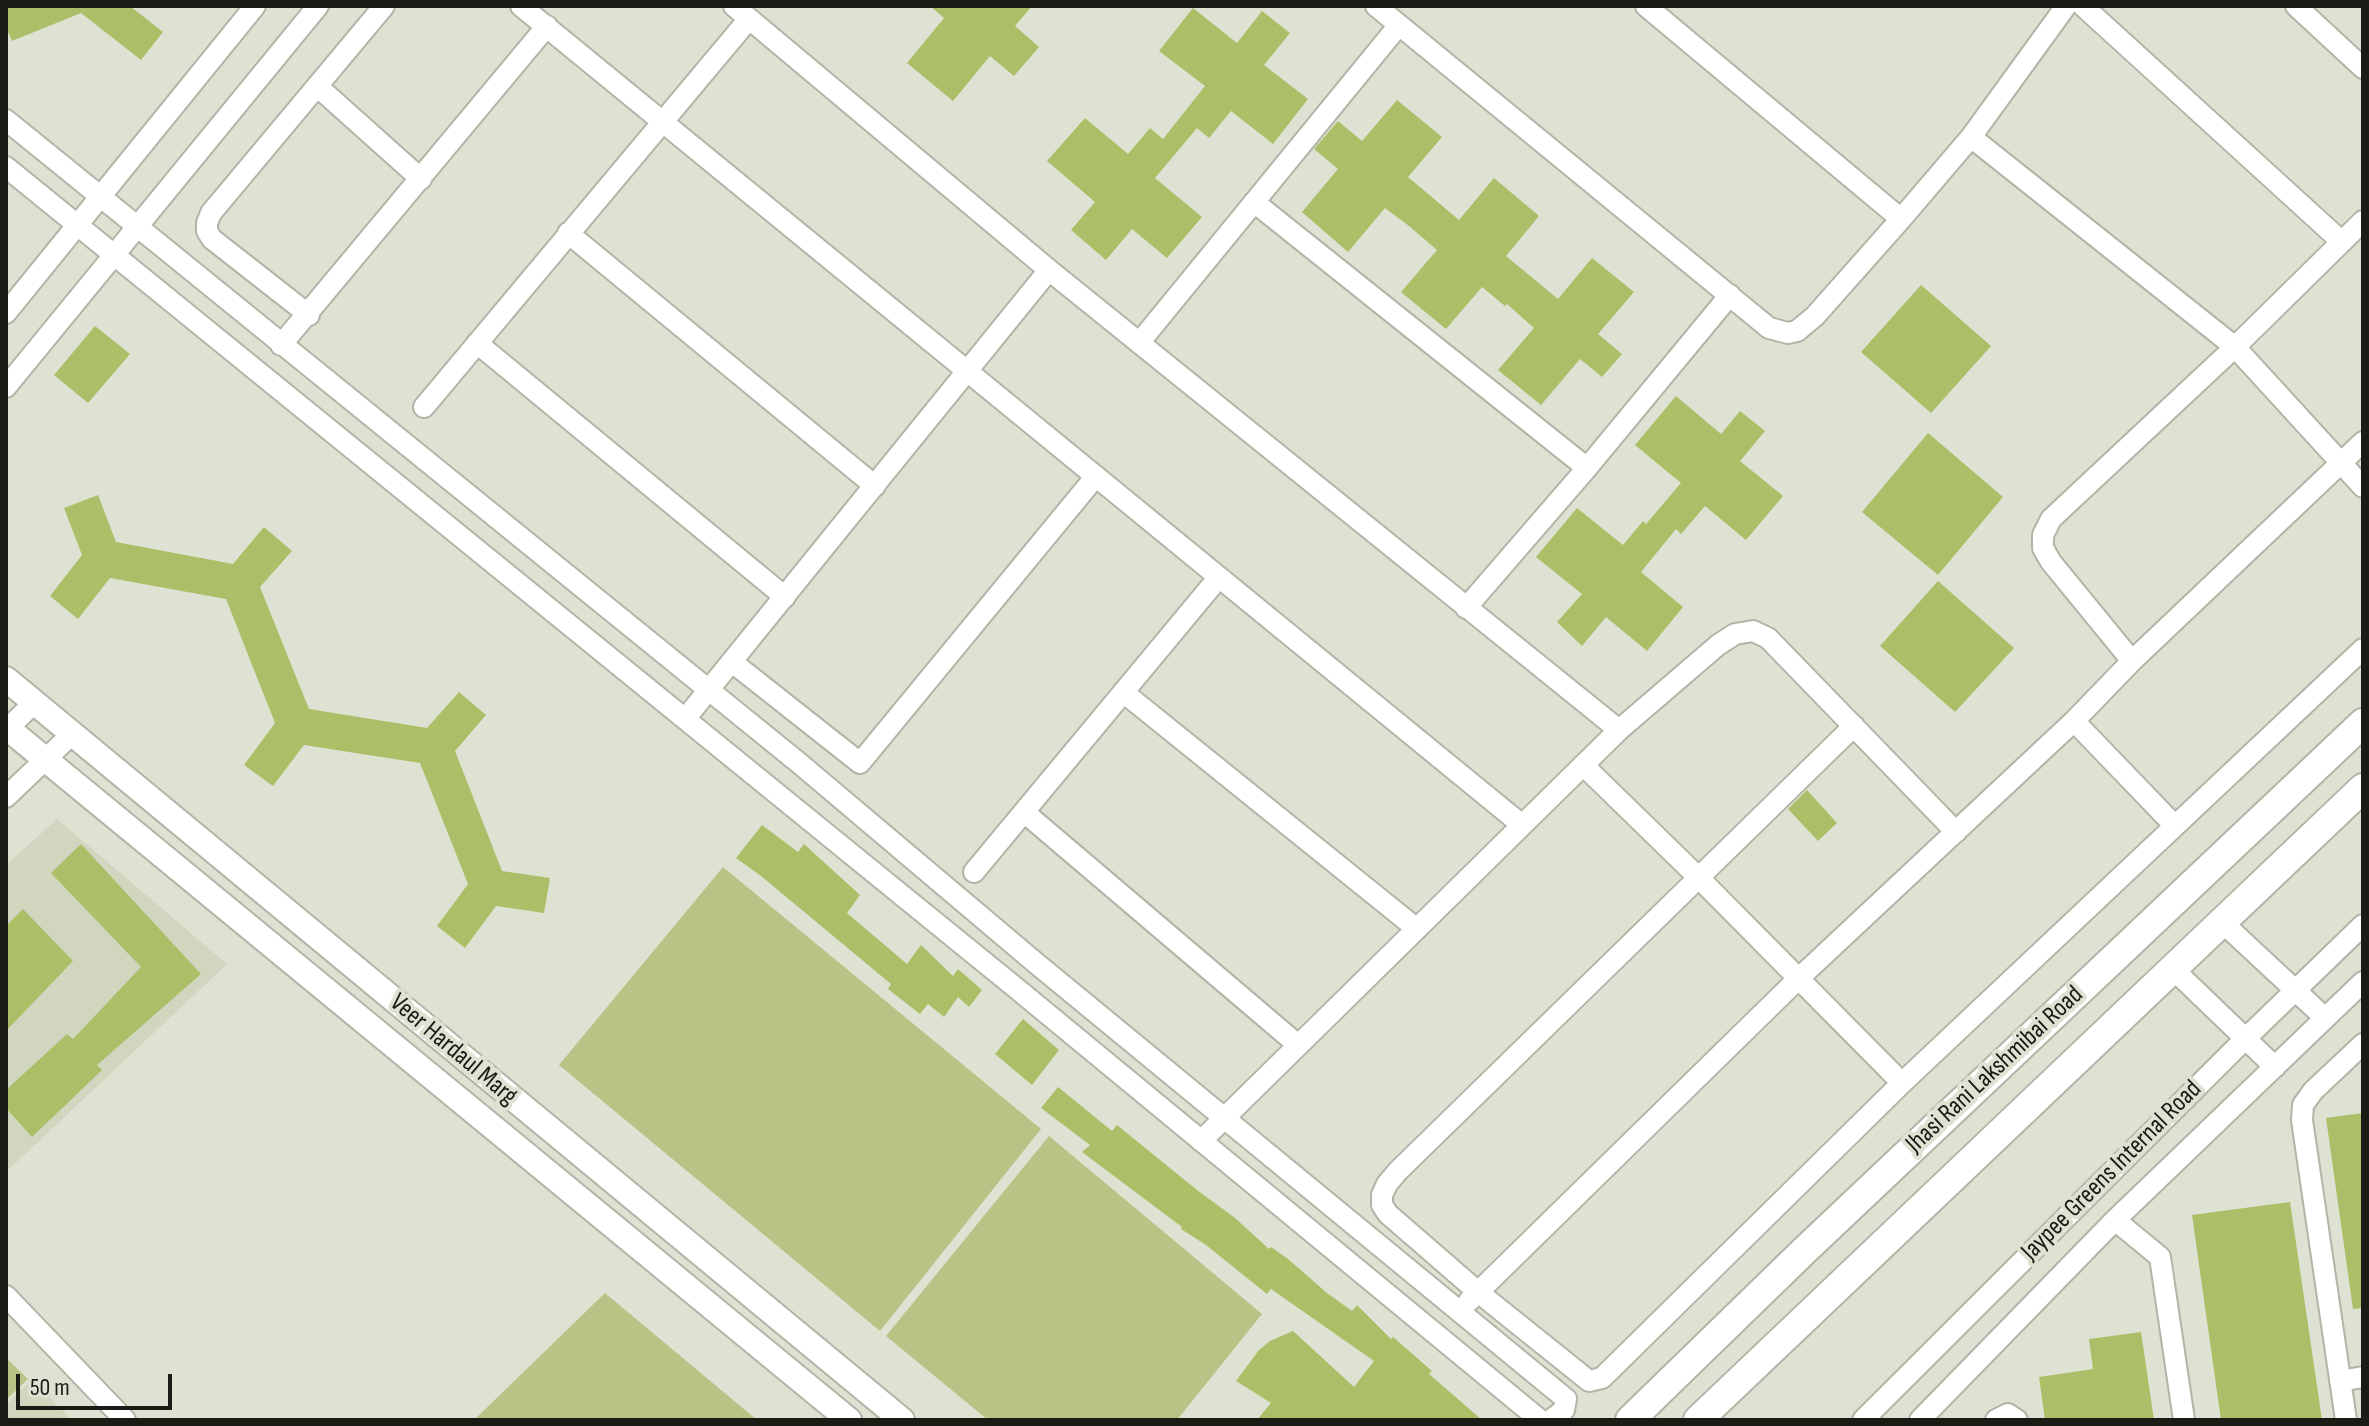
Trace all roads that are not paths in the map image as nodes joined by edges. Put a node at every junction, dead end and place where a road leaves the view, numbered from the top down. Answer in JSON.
{"nodes":[{"id":1,"x":255,"y":6,"type":"edge"},
{"id":2,"x":318,"y":6,"type":"edge"},
{"id":3,"x":384,"y":6,"type":"edge"},
{"id":4,"x":521,"y":6,"type":"edge"},
{"id":5,"x":1376,"y":6,"type":"edge"},
{"id":6,"x":1646,"y":6,"type":"edge"},
{"id":7,"x":2066,"y":6,"type":"edge"},
{"id":8,"x":2083,"y":6,"type":"edge"},
{"id":9,"x":2296,"y":6,"type":"edge"},
{"id":10,"x":741,"y":13,"type":"edge"},
{"id":11,"x":1399,"y":25,"type":"junction"},
{"id":12,"x":547,"y":26,"type":"junction"},
{"id":13,"x":2363,"y":68,"type":"edge"},
{"id":14,"x":317,"y":86,"type":"junction"},
{"id":15,"x":6,"y":120,"type":"edge"},
{"id":16,"x":662,"y":120,"type":"junction"},
{"id":17,"x":1971,"y":137,"type":"junction"},
{"id":18,"x":6,"y":167,"type":"edge"},
{"id":19,"x":421,"y":179,"type":"junction"},
{"id":20,"x":100,"y":197,"type":"junction"},
{"id":21,"x":1254,"y":202,"type":"junction"},
{"id":22,"x":1901,"y":219,"type":"junction"},
{"id":23,"x":2363,"y":221,"type":"edge"},
{"id":24,"x":78,"y":225,"type":"junction"},
{"id":25,"x":135,"y":227,"type":"junction"},
{"id":26,"x":568,"y":233,"type":"junction"},
{"id":27,"x":2342,"y":242,"type":"junction"},
{"id":28,"x":114,"y":255,"type":"junction"},
{"id":29,"x":1049,"y":270,"type":"junction"},
{"id":30,"x":1730,"y":295,"type":"junction"},
{"id":31,"x":6,"y":313,"type":"edge"},
{"id":32,"x":309,"y":315,"type":"junction"},
{"id":33,"x":477,"y":343,"type":"junction"},
{"id":34,"x":1139,"y":343,"type":"junction"},
{"id":35,"x":281,"y":345,"type":"junction"},
{"id":36,"x":2235,"y":347,"type":"junction"},
{"id":37,"x":967,"y":371,"type":"junction"},
{"id":38,"x":6,"y":387,"type":"edge"},
{"id":39,"x":424,"y":407,"type":"dead end"},
{"id":40,"x":2363,"y":442,"type":"edge"},
{"id":41,"x":2341,"y":465,"type":"junction"},
{"id":42,"x":1587,"y":468,"type":"junction"},
{"id":43,"x":1096,"y":476,"type":"junction"},
{"id":44,"x":875,"y":486,"type":"junction"},
{"id":45,"x":2363,"y":487,"type":"edge"},
{"id":46,"x":1219,"y":577,"type":"junction"},
{"id":47,"x":785,"y":597,"type":"junction"},
{"id":48,"x":1466,"y":608,"type":"junction"},
{"id":49,"x":2363,"y":649,"type":"edge"},
{"id":50,"x":2132,"y":661,"type":"junction"},
{"id":51,"x":732,"y":662,"type":"junction"},
{"id":52,"x":6,"y":679,"type":"edge"},
{"id":53,"x":707,"y":690,"type":"junction"},
{"id":54,"x":1123,"y":692,"type":"junction"},
{"id":55,"x":34,"y":703,"type":"junction"},
{"id":56,"x":685,"y":719,"type":"junction"},
{"id":57,"x":2074,"y":721,"type":"junction"},
{"id":58,"x":2363,"y":723,"type":"edge"},
{"id":59,"x":1854,"y":726,"type":"junction"},
{"id":60,"x":7,"y":728,"type":"edge"},
{"id":61,"x":1619,"y":730,"type":"junction"},
{"id":62,"x":72,"y":734,"type":"junction"},
{"id":63,"x":45,"y":760,"type":"junction"},
{"id":64,"x":1583,"y":765,"type":"junction"},
{"id":65,"x":2363,"y":788,"type":"edge"},
{"id":66,"x":6,"y":797,"type":"edge"},
{"id":67,"x":1024,"y":812,"type":"junction"},
{"id":68,"x":1522,"y":825,"type":"junction"},
{"id":69,"x":2175,"y":826,"type":"junction"},
{"id":70,"x":1956,"y":832,"type":"junction"},
{"id":71,"x":974,"y":872,"type":"dead end"},
{"id":72,"x":1698,"y":877,"type":"junction"},
{"id":73,"x":2222,"y":922,"type":"junction"},
{"id":74,"x":2363,"y":925,"type":"edge"},
{"id":75,"x":1417,"y":929,"type":"junction"},
{"id":76,"x":2173,"y":969,"type":"junction"},
{"id":77,"x":1798,"y":979,"type":"junction"},
{"id":78,"x":2363,"y":982,"type":"edge"},
{"id":79,"x":2295,"y":991,"type":"junction"},
{"id":80,"x":2325,"y":1018,"type":"junction"},
{"id":81,"x":2245,"y":1039,"type":"junction"},
{"id":82,"x":2363,"y":1044,"type":"edge"},
{"id":83,"x":1298,"y":1045,"type":"junction"},
{"id":84,"x":2275,"y":1067,"type":"junction"},
{"id":85,"x":1902,"y":1083,"type":"junction"},
{"id":86,"x":1223,"y":1117,"type":"junction"},
{"id":87,"x":1201,"y":1141,"type":"junction"},
{"id":88,"x":2115,"y":1220,"type":"junction"},
{"id":89,"x":1478,"y":1292,"type":"junction"},
{"id":90,"x":6,"y":1296,"type":"edge"},
{"id":91,"x":1459,"y":1311,"type":"junction"},
{"id":92,"x":2363,"y":1377,"type":"edge"},
{"id":93,"x":2340,"y":1381,"type":"junction"},
{"id":94,"x":125,"y":1420,"type":"edge"},
{"id":95,"x":849,"y":1420,"type":"edge"},
{"id":96,"x":902,"y":1420,"type":"edge"},
{"id":97,"x":1540,"y":1420,"type":"edge"},
{"id":98,"x":1551,"y":1420,"type":"edge"},
{"id":99,"x":1630,"y":1420,"type":"edge"},
{"id":100,"x":1698,"y":1420,"type":"edge"},
{"id":101,"x":1863,"y":1420,"type":"edge"},
{"id":102,"x":1920,"y":1420,"type":"edge"},
{"id":103,"x":1996,"y":1420,"type":"edge"},
{"id":104,"x":2017,"y":1420,"type":"edge"},
{"id":105,"x":2184,"y":1420,"type":"edge"},
{"id":106,"x":2346,"y":1420,"type":"edge"}],
"edges":[{"from":1,"to":20,"type":"street"},
{"from":2,"to":25,"type":"street"},
{"from":3,"to":14,"type":"street"},
{"from":4,"to":12,"type":"street"},
{"from":5,"to":11,"type":"street"},
{"from":6,"to":22,"type":"street"},
{"from":7,"to":17,"type":"street"},
{"from":8,"to":27,"type":"street"},
{"from":9,"to":13,"type":"street"},
{"from":10,"to":16,"type":"street"},
{"from":10,"to":29,"type":"street"},
{"from":11,"to":21,"type":"street"},
{"from":11,"to":30,"type":"street"},
{"from":12,"to":16,"type":"street"},
{"from":12,"to":19,"type":"street"},
{"from":14,"to":19,"type":"street"},
{"from":14,"to":32,"type":"street"},
{"from":15,"to":20,"type":"street"},
{"from":16,"to":26,"type":"street"},
{"from":16,"to":37,"type":"street"},
{"from":17,"to":22,"type":"street"},
{"from":17,"to":36,"type":"street"},
{"from":18,"to":24,"type":"street"},
{"from":19,"to":32,"type":"street"},
{"from":20,"to":24,"type":"street"},
{"from":20,"to":25,"type":"street"},
{"from":21,"to":34,"type":"street"},
{"from":21,"to":42,"type":"street"},
{"from":22,"to":30,"type":"street"},
{"from":23,"to":27,"type":"street"},
{"from":24,"to":28,"type":"street"},
{"from":24,"to":31,"type":"street"},
{"from":25,"to":28,"type":"street"},
{"from":25,"to":35,"type":"street"},
{"from":26,"to":33,"type":"street"},
{"from":26,"to":44,"type":"street"},
{"from":27,"to":36,"type":"street"},
{"from":28,"to":38,"type":"street"},
{"from":28,"to":56,"type":"street"},
{"from":29,"to":34,"type":"street"},
{"from":29,"to":37,"type":"street"},
{"from":30,"to":42,"type":"street"},
{"from":32,"to":35,"type":"street"},
{"from":33,"to":39,"type":"street"},
{"from":33,"to":47,"type":"street"},
{"from":34,"to":48,"type":"street"},
{"from":35,"to":53,"type":"street"},
{"from":36,"to":41,"type":"street"},
{"from":36,"to":50,"type":"street"},
{"from":37,"to":43,"type":"street"},
{"from":37,"to":44,"type":"street"},
{"from":40,"to":41,"type":"street"},
{"from":41,"to":45,"type":"street"},
{"from":41,"to":50,"type":"street"},
{"from":42,"to":48,"type":"street"},
{"from":43,"to":46,"type":"street"},
{"from":43,"to":51,"type":"street"},
{"from":44,"to":47,"type":"street"},
{"from":46,"to":54,"type":"street"},
{"from":46,"to":68,"type":"street"},
{"from":47,"to":51,"type":"street"},
{"from":48,"to":61,"type":"street"},
{"from":49,"to":69,"type":"street"},
{"from":50,"to":57,"type":"street"},
{"from":51,"to":53,"type":"street"},
{"from":52,"to":55,"type":"street","name":"Veer Hardaul Marg"},
{"from":53,"to":56,"type":"street"},
{"from":53,"to":86,"type":"street"},
{"from":54,"to":67,"type":"street"},
{"from":54,"to":75,"type":"street"},
{"from":55,"to":60,"type":"street"},
{"from":55,"to":62,"type":"street","name":"Veer Hardaul Marg"},
{"from":56,"to":87,"type":"street"},
{"from":57,"to":69,"type":"street"},
{"from":57,"to":70,"type":"street"},
{"from":58,"to":99,"type":"main road","name":"Jhasi Rani Lakshmibai Road"},
{"from":59,"to":61,"type":"street"},
{"from":59,"to":70,"type":"street"},
{"from":59,"to":72,"type":"street"},
{"from":60,"to":63,"type":"street","name":"Veer Hardaul Marg"},
{"from":61,"to":64,"type":"street"},
{"from":62,"to":63,"type":"street"},
{"from":62,"to":96,"type":"street","name":"Veer Hardaul Marg"},
{"from":63,"to":66,"type":"street"},
{"from":63,"to":95,"type":"street","name":"Veer Hardaul Marg"},
{"from":64,"to":68,"type":"street"},
{"from":64,"to":72,"type":"street"},
{"from":65,"to":73,"type":"main road","name":"Jhasi Rani Lakshmibai Road"},
{"from":67,"to":71,"type":"street"},
{"from":67,"to":83,"type":"street"},
{"from":68,"to":75,"type":"street"},
{"from":69,"to":85,"type":"street"},
{"from":70,"to":77,"type":"street"},
{"from":72,"to":77,"type":"street"},
{"from":72,"to":89,"type":"street"},
{"from":73,"to":76,"type":"main road","name":"Jhasi Rani Lakshmibai Road"},
{"from":73,"to":79,"type":"street"},
{"from":74,"to":79,"type":"street","name":"Jaypee Greens Internal Road"},
{"from":75,"to":83,"type":"street"},
{"from":76,"to":81,"type":"street"},
{"from":76,"to":100,"type":"main road","name":"Jhasi Rani Lakshmibai Road"},
{"from":77,"to":85,"type":"street"},
{"from":77,"to":89,"type":"street"},
{"from":78,"to":80,"type":"street","name":"Jaypee Greens Internal Road"},
{"from":79,"to":80,"type":"street"},
{"from":79,"to":81,"type":"street","name":"Jaypee Greens Internal Road"},
{"from":80,"to":84,"type":"street","name":"Jaypee Greens Internal Road"},
{"from":81,"to":84,"type":"street"},
{"from":81,"to":101,"type":"street","name":"Jaypee Greens Internal Road"},
{"from":82,"to":93,"type":"street"},
{"from":83,"to":86,"type":"street"},
{"from":84,"to":88,"type":"street","name":"Jaypee Greens Internal Road"},
{"from":85,"to":89,"type":"street"},
{"from":86,"to":87,"type":"street"},
{"from":86,"to":91,"type":"street"},
{"from":87,"to":97,"type":"street"},
{"from":88,"to":102,"type":"street","name":"Jaypee Greens Internal Road"},
{"from":88,"to":105,"type":"street"},
{"from":89,"to":91,"type":"street"},
{"from":90,"to":94,"type":"street"},
{"from":91,"to":98,"type":"street"},
{"from":92,"to":93,"type":"street"},
{"from":93,"to":106,"type":"street"},
{"from":103,"to":104,"type":"street"}]}
